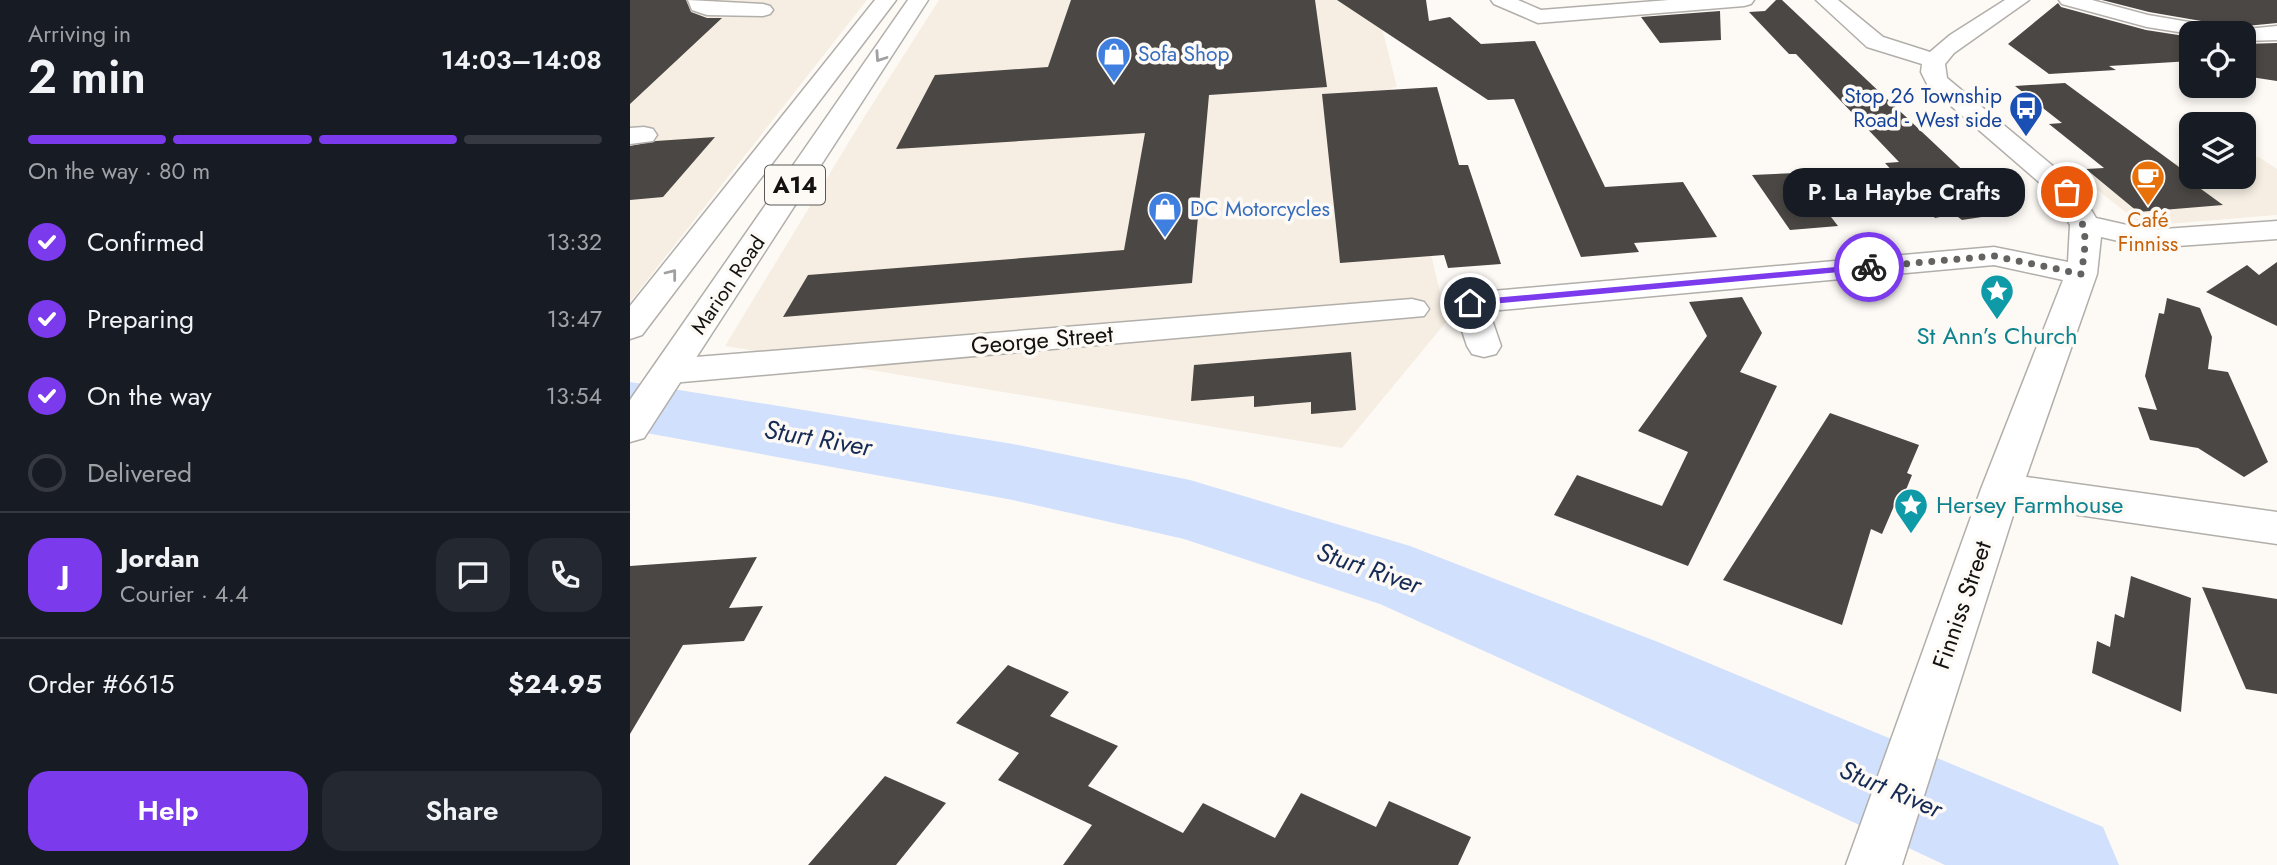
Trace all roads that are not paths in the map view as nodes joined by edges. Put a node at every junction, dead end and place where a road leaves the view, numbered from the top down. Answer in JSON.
{"nodes":[{"id":1,"x":698,"y":0,"type":"edge"},
{"id":2,"x":886,"y":0,"type":"edge"},
{"id":3,"x":918,"y":0,"type":"edge"},
{"id":4,"x":1501,"y":0,"type":"edge"},
{"id":5,"x":1744,"y":0,"type":"edge"},
{"id":6,"x":1826,"y":0,"type":"edge"},
{"id":7,"x":2019,"y":0,"type":"edge"},
{"id":8,"x":2069,"y":0,"type":"edge"},
{"id":9,"x":763,"y":10,"type":"dead end"},
{"id":10,"x":2179,"y":26,"type":"edge"},
{"id":11,"x":2277,"y":33,"type":"edge"},
{"id":12,"x":2256,"y":34,"type":"edge"},
{"id":13,"x":1934,"y":61,"type":"junction"},
{"id":14,"x":2085,"y":225,"type":"junction"},
{"id":15,"x":2277,"y":230,"type":"edge"},
{"id":16,"x":2081,"y":274,"type":"junction"},
{"id":17,"x":1412,"y":310,"type":"dead end"},
{"id":18,"x":630,"y":328,"type":"edge"},
{"id":19,"x":1484,"y":346,"type":"dead end"},
{"id":20,"x":671,"y":371,"type":"junction"},
{"id":21,"x":630,"y":429,"type":"edge"},
{"id":22,"x":2001,"y":489,"type":"junction"},
{"id":23,"x":2277,"y":528,"type":"edge"},
{"id":24,"x":1874,"y":865,"type":"edge"}],
"edges":[{"from":1,"to":9,"type":"street"},
{"from":18,"to":2,"type":"street","name":"Marion Road","number":"A14","one_way":true},
{"from":3,"to":20,"type":"street","name":"Marion Road","number":"A14","one_way":true},
{"from":4,"to":5,"type":"street"},
{"from":6,"to":13,"type":"street"},
{"from":7,"to":13,"type":"street"},
{"from":8,"to":10,"type":"street"},
{"from":11,"to":12,"type":"street"},
{"from":13,"to":14,"type":"street"},
{"from":14,"to":15,"type":"street"},
{"from":14,"to":16,"type":"street","name":"Finniss Street"},
{"from":16,"to":19,"type":"street"},
{"from":16,"to":22,"type":"street","name":"Finniss Street"},
{"from":17,"to":20,"type":"street","name":"George Street"},
{"from":20,"to":21,"type":"street","name":"Marion Road","number":"A14"},
{"from":22,"to":23,"type":"street"},
{"from":22,"to":24,"type":"street","name":"Finniss Street"}]}
